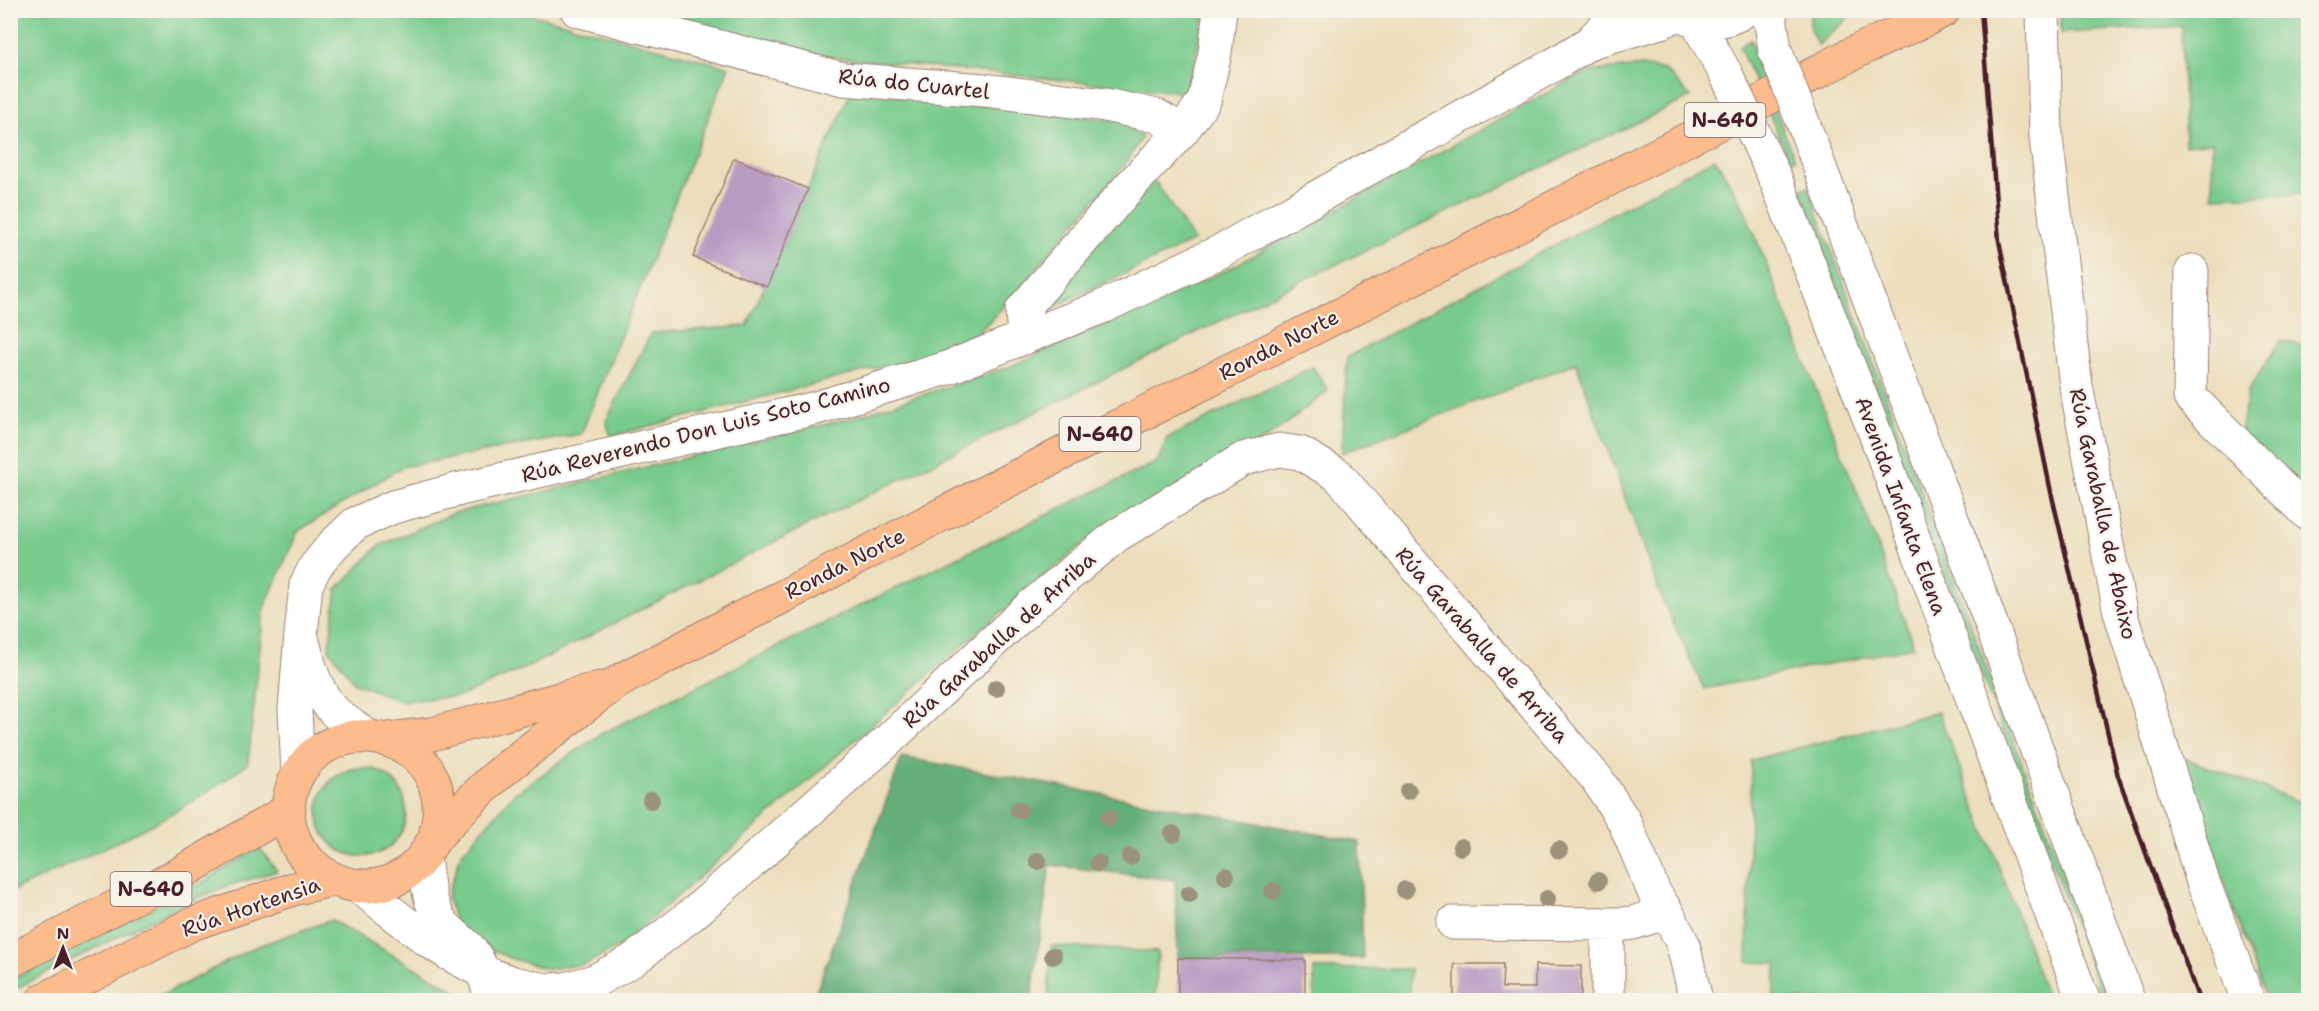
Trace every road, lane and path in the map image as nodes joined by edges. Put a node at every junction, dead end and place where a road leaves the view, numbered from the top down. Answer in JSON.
{"nodes":[{"id":1,"x":577,"y":10,"type":"edge"},
{"id":2,"x":1220,"y":10,"type":"edge"},
{"id":3,"x":1621,"y":10,"type":"edge"},
{"id":4,"x":1746,"y":10,"type":"edge"},
{"id":5,"x":1769,"y":10,"type":"edge"},
{"id":6,"x":1944,"y":10,"type":"edge"},
{"id":7,"x":2043,"y":13,"type":"edge"},
{"id":8,"x":1684,"y":15,"type":"edge"},
{"id":9,"x":1589,"y":43,"type":"junction"},
{"id":10,"x":1182,"y":131,"type":"junction"},
{"id":11,"x":2192,"y":271,"type":"dead end"},
{"id":12,"x":1024,"y":338,"type":"junction"},
{"id":13,"x":2308,"y":514,"type":"edge"},
{"id":14,"x":301,"y":634,"type":"junction"},
{"id":15,"x":615,"y":683,"type":"junction"},
{"id":16,"x":377,"y":737,"type":"junction"},
{"id":17,"x":298,"y":774,"type":"junction"},
{"id":18,"x":289,"y":810,"type":"junction"},
{"id":19,"x":429,"y":849,"type":"junction"},
{"id":20,"x":345,"y":883,"type":"junction"},
{"id":21,"x":1667,"y":912,"type":"junction"},
{"id":22,"x":1453,"y":923,"type":"dead end"},
{"id":23,"x":1608,"y":924,"type":"junction"},
{"id":24,"x":10,"y":961,"type":"edge"},
{"id":25,"x":487,"y":986,"type":"edge"},
{"id":26,"x":540,"y":995,"type":"edge"},
{"id":27,"x":42,"y":1000,"type":"edge"},
{"id":28,"x":1608,"y":1000,"type":"edge"},
{"id":29,"x":1696,"y":1000,"type":"edge"},
{"id":30,"x":2084,"y":1000,"type":"edge"},
{"id":31,"x":2128,"y":1000,"type":"edge"},
{"id":32,"x":2248,"y":1000,"type":"edge"}],
"edges":[{"from":1,"to":10,"type":"street","name":"Rúa do Cuartel"},
{"from":2,"to":10,"type":"street"},
{"from":3,"to":9,"type":"street"},
{"from":4,"to":8,"type":"street"},
{"from":5,"to":31,"type":"street","name":"Avenida Infanta Elena","bridge":true},
{"from":6,"to":15,"type":"highway","name":"Ronda Norte","number":"N-640"},
{"from":7,"to":32,"type":"street","name":"Rúa Garaballa de Abaixo"},
{"from":8,"to":9,"type":"street"},
{"from":8,"to":30,"type":"street","name":"Avenida Infanta Elena","bridge":true},
{"from":9,"to":12,"type":"street","name":"Rúa Reverendo Don Luis Soto Camino"},
{"from":10,"to":12,"type":"street"},
{"from":11,"to":13,"type":"street"},
{"from":12,"to":14,"type":"street","name":"Rúa Reverendo Don Luis Soto Camino"},
{"from":14,"to":16,"type":"street"},
{"from":14,"to":17,"type":"street","name":"Rúa Reverendo Don Luis Soto Camino"},
{"from":15,"to":16,"type":"highway","name":"Ronda Norte","number":"N-640"},
{"from":15,"to":19,"type":"highway","name":"Ronda Norte","number":"N-640"},
{"from":16,"to":17,"type":"highway","name":"Ronda Norte","number":"N-640"},
{"from":16,"to":19,"type":"highway"},
{"from":17,"to":18,"type":"highway","name":"Ronda Norte","number":"N-640"},
{"from":18,"to":20,"type":"highway","name":"Ronda Norte","number":"N-640"},
{"from":18,"to":24,"type":"highway","number":"N-640"},
{"from":19,"to":20,"type":"highway","name":"Ronda Norte","number":"N-640"},
{"from":19,"to":25,"type":"street"},
{"from":20,"to":25,"type":"street","name":"Rúa Garaballa de Arriba"},
{"from":20,"to":27,"type":"highway","name":"Rúa Hortensia","number":"N-640"},
{"from":21,"to":23,"type":"street"},
{"from":21,"to":26,"type":"street","name":"Rúa Garaballa de Arriba"},
{"from":21,"to":29,"type":"street","name":"Rúa Garaballa de Arriba"},
{"from":22,"to":23,"type":"street"},
{"from":23,"to":28,"type":"street"},
{"from":25,"to":26,"type":"street","name":"Rúa Garaballa de Arriba"}]}
